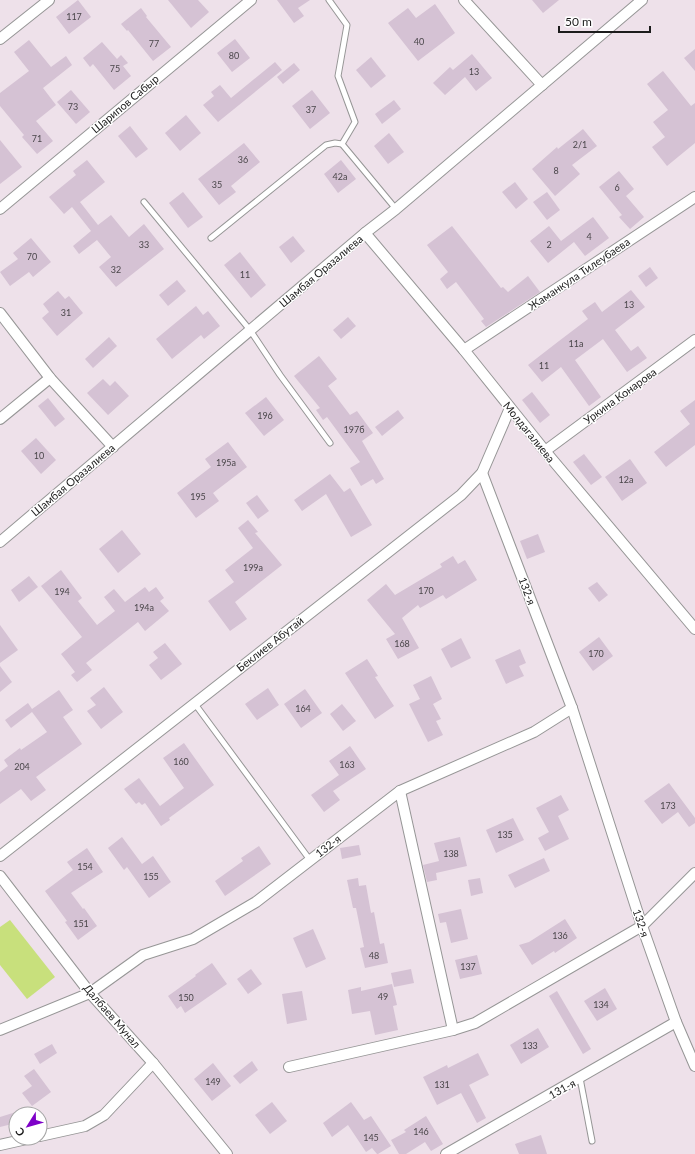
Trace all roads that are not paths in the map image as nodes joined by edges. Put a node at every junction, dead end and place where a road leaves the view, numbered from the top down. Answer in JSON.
{"nodes":[{"id":1,"x":49,"y":0,"type":"edge"},
{"id":2,"x":251,"y":0,"type":"edge"},
{"id":3,"x":330,"y":0,"type":"edge"},
{"id":4,"x":464,"y":0,"type":"edge"},
{"id":5,"x":642,"y":0,"type":"edge"},
{"id":6,"x":0,"y":39,"type":"edge"},
{"id":7,"x":542,"y":85,"type":"junction"},
{"id":8,"x":342,"y":144,"type":"junction"},
{"id":9,"x":695,"y":197,"type":"edge"},
{"id":10,"x":144,"y":202,"type":"dead end"},
{"id":11,"x":0,"y":209,"type":"edge"},
{"id":12,"x":396,"y":209,"type":"junction"},
{"id":13,"x":365,"y":233,"type":"junction"},
{"id":14,"x":211,"y":238,"type":"dead end"},
{"id":15,"x":0,"y":314,"type":"edge"},
{"id":16,"x":250,"y":330,"type":"junction"},
{"id":17,"x":695,"y":340,"type":"edge"},
{"id":18,"x":464,"y":350,"type":"junction"},
{"id":19,"x":50,"y":378,"type":"junction"},
{"id":20,"x":510,"y":408,"type":"junction"},
{"id":21,"x":0,"y":419,"type":"edge"},
{"id":22,"x":330,"y":443,"type":"dead end"},
{"id":23,"x":113,"y":447,"type":"junction"},
{"id":24,"x":545,"y":451,"type":"junction"},
{"id":25,"x":482,"y":474,"type":"junction"},
{"id":26,"x":0,"y":542,"type":"edge"},
{"id":27,"x":695,"y":629,"type":"edge"},
{"id":28,"x":195,"y":704,"type":"junction"},
{"id":29,"x":572,"y":708,"type":"junction"},
{"id":30,"x":400,"y":791,"type":"junction"},
{"id":31,"x":0,"y":856,"type":"edge"},
{"id":32,"x":310,"y":860,"type":"junction"},
{"id":33,"x":695,"y":873,"type":"edge"},
{"id":34,"x":0,"y":876,"type":"edge"},
{"id":35,"x":642,"y":926,"type":"junction"},
{"id":36,"x":90,"y":993,"type":"junction"},
{"id":37,"x":676,"y":1022,"type":"junction"},
{"id":38,"x":0,"y":1030,"type":"edge"},
{"id":39,"x":453,"y":1030,"type":"junction"},
{"id":40,"x":153,"y":1063,"type":"junction"},
{"id":41,"x":695,"y":1066,"type":"edge"},
{"id":42,"x":289,"y":1067,"type":"dead end"},
{"id":43,"x":580,"y":1078,"type":"junction"},
{"id":44,"x":48,"y":1134,"type":"edge"},
{"id":45,"x":592,"y":1141,"type":"dead end"},
{"id":46,"x":227,"y":1154,"type":"edge"},
{"id":47,"x":446,"y":1154,"type":"edge"}],
"edges":[{"from":1,"to":6,"type":"street"},
{"from":2,"to":11,"type":"street","name":"Шарипов Сабыр"},
{"from":3,"to":8,"type":"lane"},
{"from":4,"to":7,"type":"street"},
{"from":5,"to":7,"type":"street","name":"Шамбая Оразалиева"},
{"from":7,"to":12,"type":"street","name":"Шамбая Оразалиева"},
{"from":8,"to":12,"type":"lane"},
{"from":8,"to":14,"type":"lane"},
{"from":9,"to":18,"type":"street","name":"Жаманкула Тилеубаева"},
{"from":10,"to":16,"type":"lane"},
{"from":12,"to":13,"type":"street","name":"Шамбая Оразалиева"},
{"from":13,"to":16,"type":"street","name":"Шамбая Оразалиева"},
{"from":13,"to":18,"type":"street","name":"Молдагалиева"},
{"from":15,"to":19,"type":"street"},
{"from":16,"to":22,"type":"lane"},
{"from":16,"to":23,"type":"street","name":"Шамбая Оразалиева"},
{"from":17,"to":24,"type":"street","name":"Уркина Конарова"},
{"from":18,"to":20,"type":"street","name":"Молдагалиева"},
{"from":19,"to":21,"type":"street"},
{"from":19,"to":23,"type":"street"},
{"from":20,"to":24,"type":"street","name":"Молдагалиева"},
{"from":20,"to":25,"type":"street","name":"Беклиев Абутай"},
{"from":23,"to":26,"type":"street","name":"Шамбая Оразалиева"},
{"from":24,"to":27,"type":"street","name":"Молдагалиева"},
{"from":25,"to":28,"type":"street","name":"Беклиев Абутай"},
{"from":25,"to":29,"type":"street","name":"132-я"},
{"from":28,"to":31,"type":"street","name":"Беклиев Абутай"},
{"from":28,"to":32,"type":"lane"},
{"from":29,"to":30,"type":"street","name":"132-я"},
{"from":29,"to":35,"type":"street","name":"132-я"},
{"from":30,"to":32,"type":"street","name":"132-я"},
{"from":30,"to":39,"type":"street"},
{"from":32,"to":36,"type":"street","name":"132-я"},
{"from":33,"to":35,"type":"street"},
{"from":34,"to":36,"type":"street","name":"Далбаев Мунал"},
{"from":35,"to":37,"type":"street","name":"132-я"},
{"from":35,"to":39,"type":"street"},
{"from":36,"to":38,"type":"street","name":"132-я"},
{"from":36,"to":40,"type":"street","name":"Далбаев Мунал"},
{"from":37,"to":41,"type":"street","name":"132-я"},
{"from":37,"to":43,"type":"street","name":"131-я"},
{"from":39,"to":42,"type":"street"},
{"from":40,"to":44,"type":"street"},
{"from":40,"to":46,"type":"street","name":"Далбаев Мунал"},
{"from":43,"to":45,"type":"lane"},
{"from":43,"to":47,"type":"street","name":"131-я"}]}
